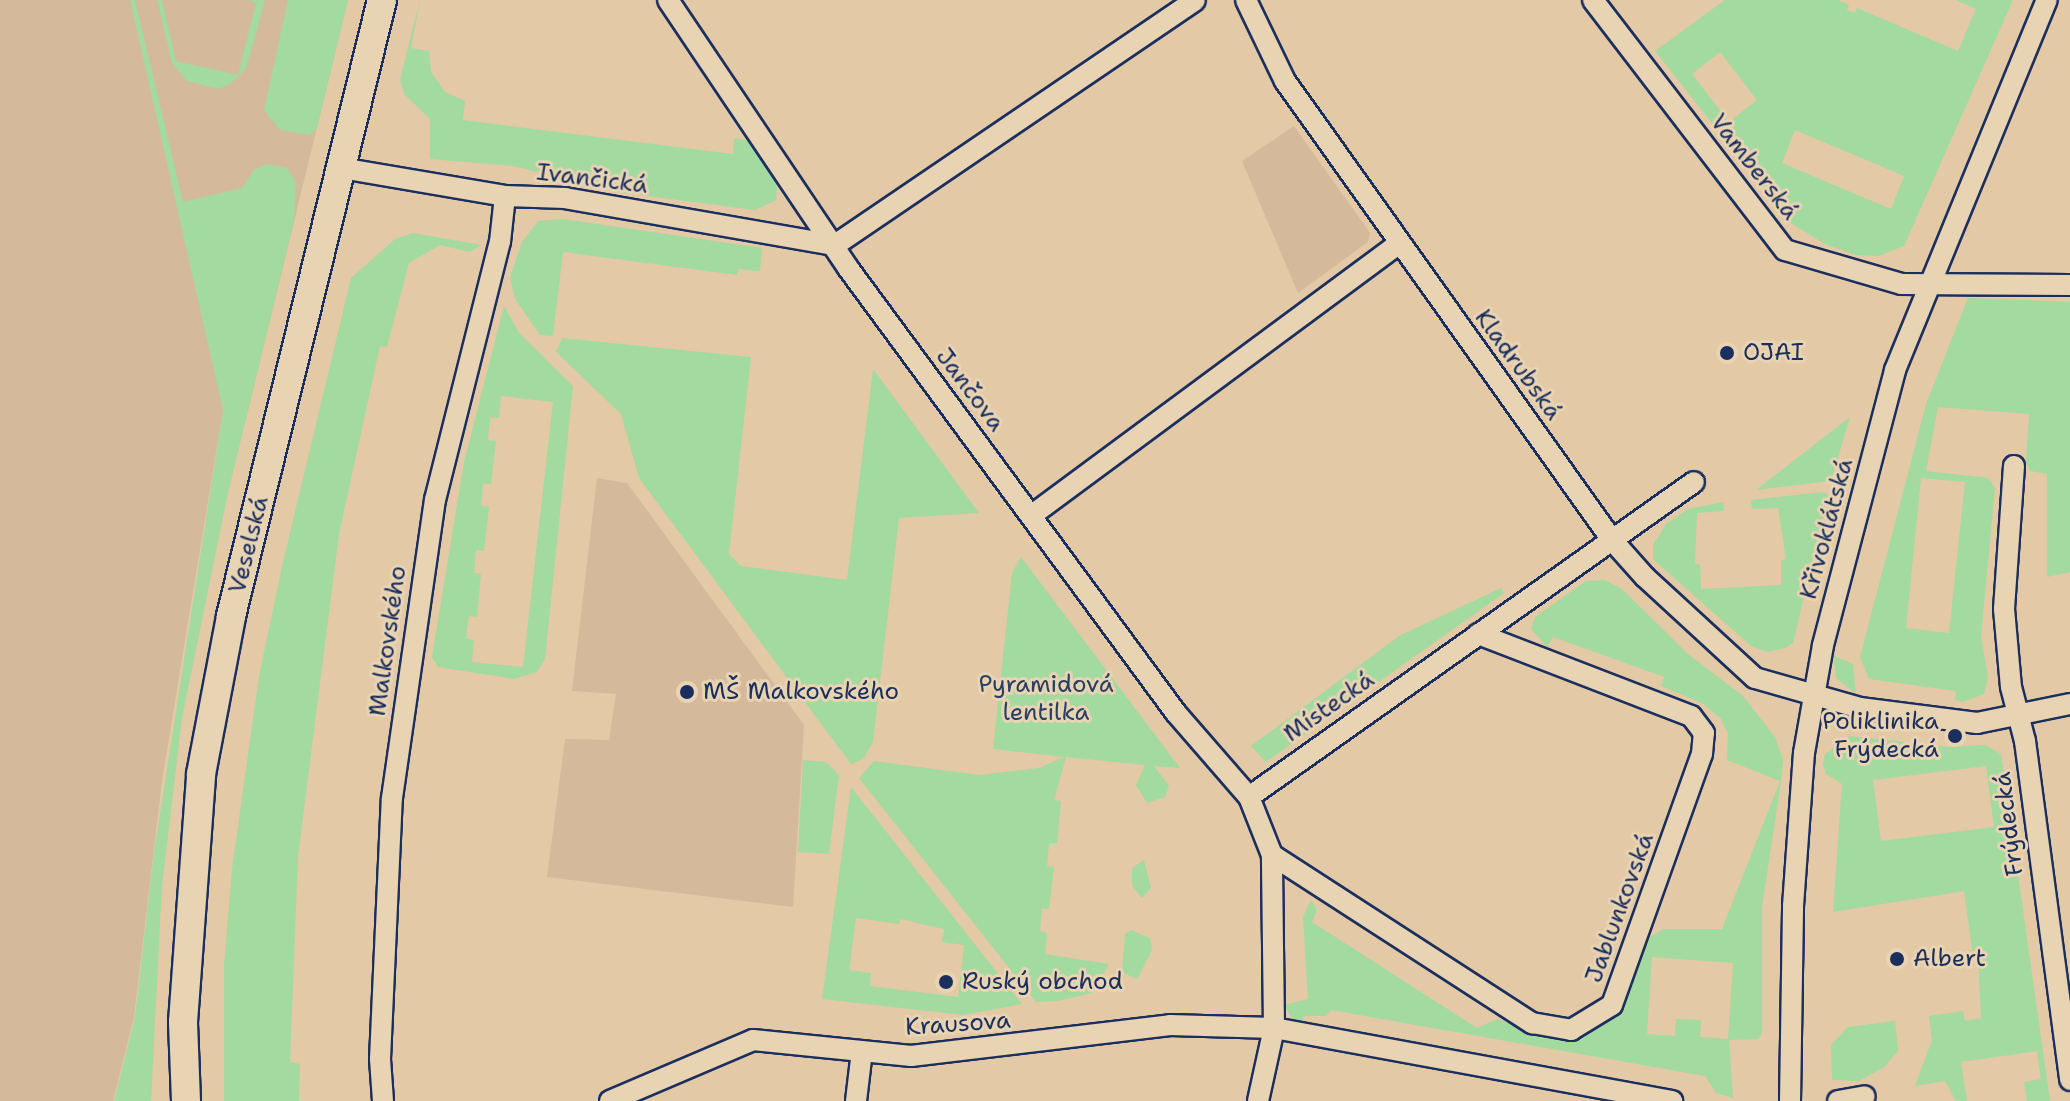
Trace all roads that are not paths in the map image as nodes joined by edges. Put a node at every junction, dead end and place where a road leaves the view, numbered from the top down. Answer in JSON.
{"nodes":[{"id":1,"x":382,"y":0,"type":"edge"},
{"id":2,"x":668,"y":0,"type":"edge"},
{"id":3,"x":1195,"y":0,"type":"edge"},
{"id":4,"x":1246,"y":0,"type":"edge"},
{"id":5,"x":1593,"y":0,"type":"edge"},
{"id":6,"x":2047,"y":0,"type":"edge"},
{"id":7,"x":341,"y":168,"type":"junction"},
{"id":8,"x":505,"y":196,"type":"junction"},
{"id":9,"x":1399,"y":243,"type":"junction"},
{"id":10,"x":835,"y":245,"type":"junction"},
{"id":11,"x":1927,"y":284,"type":"junction"},
{"id":12,"x":2070,"y":285,"type":"edge"},
{"id":13,"x":2014,"y":466,"type":"dead end"},
{"id":14,"x":1694,"y":482,"type":"dead end"},
{"id":15,"x":1032,"y":515,"type":"junction"},
{"id":16,"x":1612,"y":540,"type":"junction"},
{"id":17,"x":1478,"y":634,"type":"junction"},
{"id":18,"x":1812,"y":697,"type":"junction"},
{"id":19,"x":2070,"y":704,"type":"edge"},
{"id":20,"x":2019,"y":715,"type":"junction"},
{"id":21,"x":1249,"y":797,"type":"junction"},
{"id":22,"x":1272,"y":855,"type":"junction"},
{"id":23,"x":1274,"y":1028,"type":"junction"},
{"id":24,"x":862,"y":1051,"type":"junction"},
{"id":25,"x":2070,"y":1080,"type":"edge"},
{"id":26,"x":1865,"y":1096,"type":"dead end"},
{"id":27,"x":615,"y":1100,"type":"edge"},
{"id":28,"x":186,"y":1101,"type":"edge"},
{"id":29,"x":383,"y":1101,"type":"edge"},
{"id":30,"x":856,"y":1101,"type":"edge"},
{"id":31,"x":1258,"y":1101,"type":"edge"},
{"id":32,"x":1672,"y":1101,"type":"edge"},
{"id":33,"x":1790,"y":1101,"type":"edge"},
{"id":34,"x":1838,"y":1101,"type":"edge"}],
"edges":[{"from":1,"to":7,"type":"street","name":"Veselská"},
{"from":2,"to":10,"type":"street","name":"Jančova"},
{"from":3,"to":10,"type":"street"},
{"from":4,"to":9,"type":"street","name":"Kladrubská"},
{"from":5,"to":11,"type":"street","name":"Vamberská"},
{"from":6,"to":11,"type":"street","name":"Křivoklátská"},
{"from":7,"to":8,"type":"street","name":"Ivančická"},
{"from":7,"to":28,"type":"street","name":"Veselská"},
{"from":8,"to":10,"type":"street","name":"Ivančická"},
{"from":8,"to":29,"type":"street","name":"Malkovského"},
{"from":9,"to":15,"type":"street"},
{"from":9,"to":16,"type":"street","name":"Kladrubská"},
{"from":10,"to":15,"type":"street","name":"Jančova"},
{"from":11,"to":12,"type":"street","name":"Vamberská"},
{"from":11,"to":18,"type":"street","name":"Křivoklátská"},
{"from":13,"to":20,"type":"street","name":"Frýdecká"},
{"from":14,"to":16,"type":"street","name":"Místecká"},
{"from":15,"to":21,"type":"street","name":"Jančova"},
{"from":16,"to":17,"type":"street","name":"Místecká"},
{"from":16,"to":18,"type":"street","name":"Kladrubská"},
{"from":17,"to":21,"type":"street","name":"Místecká"},
{"from":17,"to":22,"type":"street","name":"Jablunkovská"},
{"from":18,"to":20,"type":"street","name":"Kladrubská"},
{"from":18,"to":33,"type":"street","name":"Křivoklátská"},
{"from":19,"to":20,"type":"street","name":"Kladrubská"},
{"from":20,"to":25,"type":"street","name":"Frýdecká"},
{"from":21,"to":22,"type":"street"},
{"from":22,"to":23,"type":"street"},
{"from":23,"to":24,"type":"street","name":"Krausova"},
{"from":23,"to":31,"type":"street"},
{"from":23,"to":32,"type":"street","name":"Krausova"},
{"from":24,"to":27,"type":"street","name":"Krausova"},
{"from":24,"to":30,"type":"street"},
{"from":26,"to":34,"type":"street"}]}
